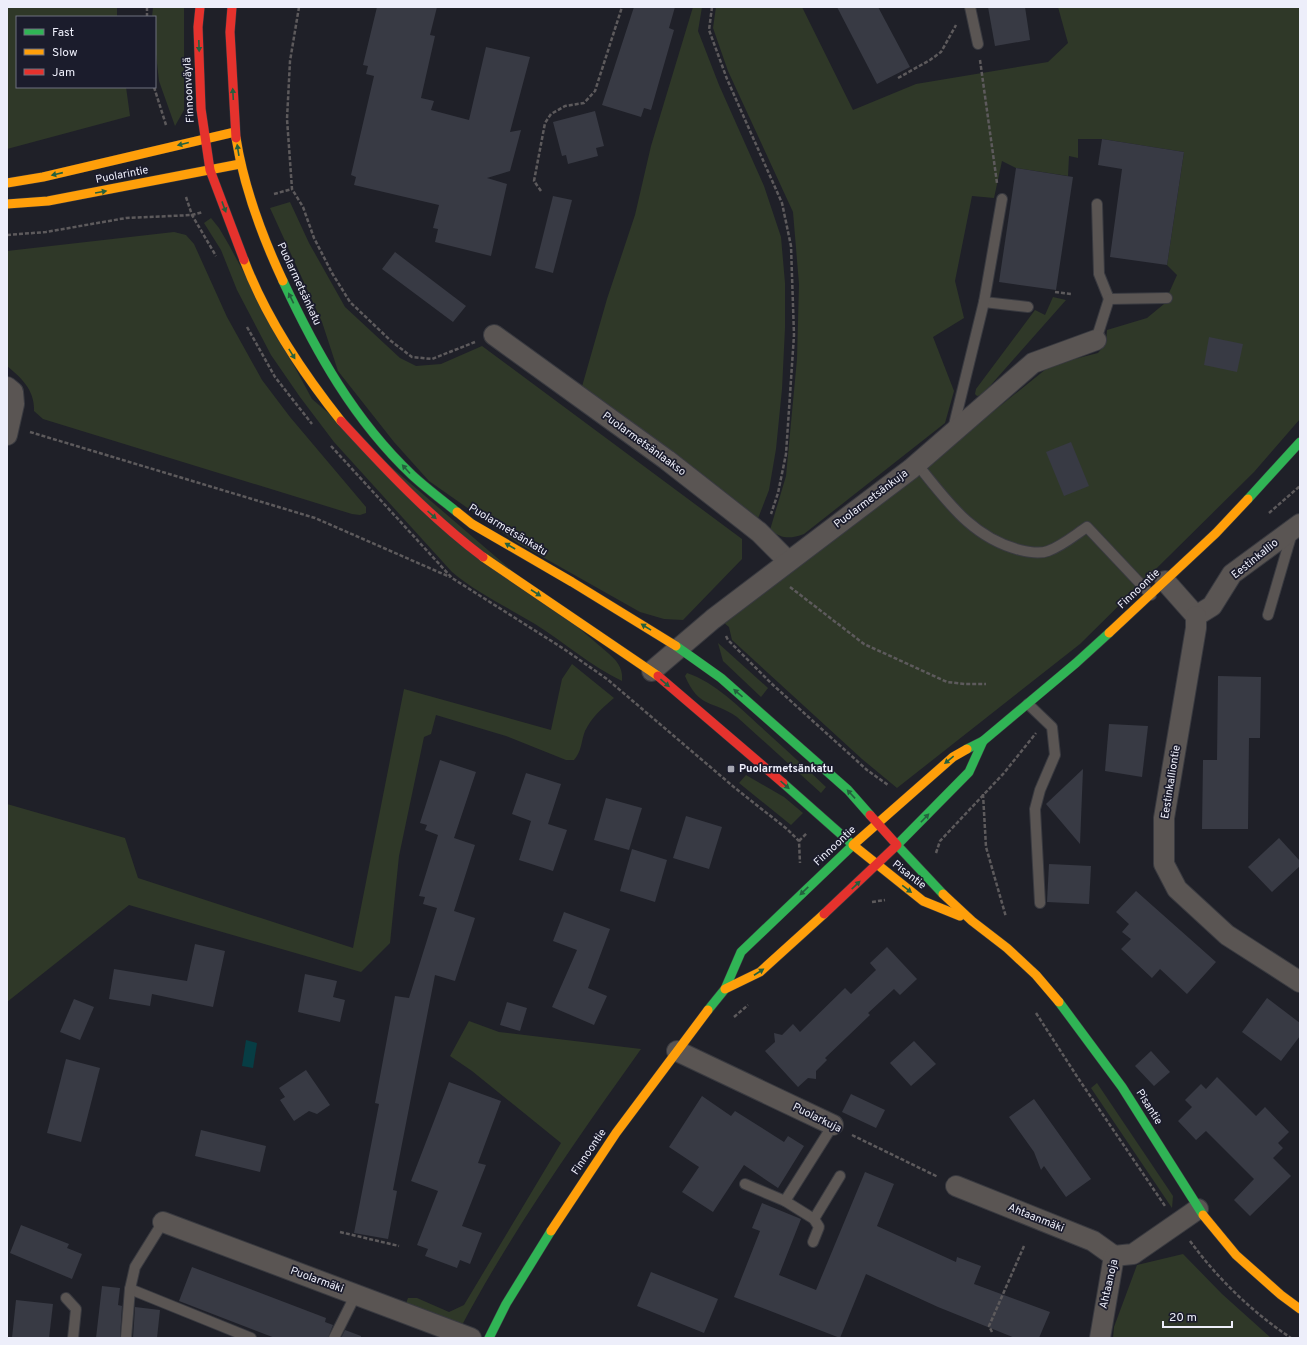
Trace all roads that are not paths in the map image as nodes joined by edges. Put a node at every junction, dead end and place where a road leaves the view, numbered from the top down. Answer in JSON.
{"nodes":[{"id":1,"x":200,"y":7,"type":"edge"},
{"id":2,"x":232,"y":7,"type":"edge"},
{"id":3,"x":970,"y":7,"type":"edge"},
{"id":4,"x":978,"y":44,"type":"road end"},
{"id":5,"x":235,"y":132,"type":"junction"},
{"id":6,"x":204,"y":139,"type":"junction"},
{"id":7,"x":240,"y":164,"type":"junction"},
{"id":8,"x":210,"y":170,"type":"junction"},
{"id":9,"x":7,"y":183,"type":"edge"},
{"id":10,"x":1002,"y":199,"type":"road end"},
{"id":11,"x":7,"y":204,"type":"edge"},
{"id":12,"x":1097,"y":204,"type":"dead end"},
{"id":13,"x":1167,"y":298,"type":"dead end"},
{"id":14,"x":1109,"y":299,"type":"junction"},
{"id":15,"x":984,"y":302,"type":"junction"},
{"id":16,"x":1028,"y":307,"type":"dead end"},
{"id":17,"x":494,"y":335,"type":"road end"},
{"id":18,"x":1096,"y":340,"type":"joint"},
{"id":19,"x":7,"y":387,"type":"edge"},
{"id":20,"x":8,"y":430,"type":"edge"},
{"id":21,"x":952,"y":433,"type":"junction"},
{"id":22,"x":1300,"y":442,"type":"edge"},
{"id":23,"x":917,"y":464,"type":"junction"},
{"id":24,"x":1296,"y":526,"type":"edge"},
{"id":25,"x":788,"y":561,"type":"junction"},
{"id":26,"x":1158,"y":588,"type":"junction"},
{"id":27,"x":1268,"y":615,"type":"dead end"},
{"id":28,"x":1196,"y":616,"type":"junction"},
{"id":29,"x":679,"y":648,"type":"junction"},
{"id":30,"x":652,"y":671,"type":"junction"},
{"id":31,"x":1028,"y":704,"type":"junction"},
{"id":32,"x":983,"y":741,"type":"junction"},
{"id":33,"x":877,"y":823,"type":"junction"},
{"id":34,"x":853,"y":845,"type":"junction"},
{"id":35,"x":897,"y":845,"type":"junction"},
{"id":36,"x":877,"y":865,"type":"junction"},
{"id":37,"x":1040,"y":903,"type":"dead end"},
{"id":38,"x":972,"y":921,"type":"junction"},
{"id":39,"x":1300,"y":982,"type":"edge"},
{"id":40,"x":725,"y":989,"type":"junction"},
{"id":41,"x":677,"y":1051,"type":"junction"},
{"id":42,"x":833,"y":1125,"type":"joint"},
{"id":43,"x":840,"y":1176,"type":"dead end"},
{"id":44,"x":745,"y":1184,"type":"dead end"},
{"id":45,"x":956,"y":1186,"type":"road end"},
{"id":46,"x":785,"y":1201,"type":"junction"},
{"id":47,"x":1198,"y":1209,"type":"junction"},
{"id":48,"x":814,"y":1219,"type":"junction"},
{"id":49,"x":163,"y":1222,"type":"joint"},
{"id":50,"x":813,"y":1242,"type":"dead end"},
{"id":51,"x":1114,"y":1256,"type":"junction"},
{"id":52,"x":130,"y":1290,"type":"junction"},
{"id":53,"x":356,"y":1294,"type":"junction"},
{"id":54,"x":66,"y":1298,"type":"dead end"},
{"id":55,"x":1300,"y":1309,"type":"edge"},
{"id":56,"x":73,"y":1338,"type":"edge"},
{"id":57,"x":126,"y":1338,"type":"edge"},
{"id":58,"x":251,"y":1338,"type":"edge"},
{"id":59,"x":334,"y":1338,"type":"edge"},
{"id":60,"x":471,"y":1338,"type":"edge"},
{"id":61,"x":489,"y":1338,"type":"edge"},
{"id":62,"x":1100,"y":1338,"type":"edge"}],
"edges":[{"from":1,"to":6,"type":"main road","name":"Finnoonväylä","one_way":true},
{"from":5,"to":2,"type":"main road","one_way":true},
{"from":3,"to":4,"type":"lane"},
{"from":5,"to":6,"type":"main road","name":"Puolarintie"},
{"from":7,"to":5,"type":"main road","name":"Puolarmetsänkatu","one_way":true},
{"from":6,"to":8,"type":"main road","name":"Finnoonväylä"},
{"from":6,"to":9,"type":"main road","name":"Puolarintie","one_way":true},
{"from":7,"to":8,"type":"main road","name":"Puolarintie"},
{"from":29,"to":7,"type":"main road","name":"Puolarmetsänkatu","one_way":true},
{"from":11,"to":8,"type":"main road","name":"Puolarintie","one_way":true},
{"from":8,"to":30,"type":"main road","one_way":true},
{"from":10,"to":15,"type":"lane"},
{"from":12,"to":14,"type":"lane"},
{"from":13,"to":14,"type":"lane"},
{"from":14,"to":18,"type":"lane"},
{"from":15,"to":16,"type":"lane"},
{"from":15,"to":21,"type":"lane"},
{"from":17,"to":25,"type":"street","name":"Puolarmetsänlaakso"},
{"from":18,"to":21,"type":"street","name":"Puolarmetsänkuja"},
{"from":19,"to":20,"type":"street"},
{"from":21,"to":23,"type":"street","name":"Puolarmetsänkuja"},
{"from":22,"to":26,"type":"main road","name":"Finnoontie"},
{"from":23,"to":25,"type":"street","name":"Puolarmetsänkuja"},
{"from":23,"to":26,"type":"lane"},
{"from":24,"to":27,"type":"lane"},
{"from":24,"to":28,"type":"street","name":"Eestinkallio"},
{"from":25,"to":29,"type":"street","name":"Puolarmetsänkuja"},
{"from":26,"to":28,"type":"street"},
{"from":26,"to":31,"type":"main road","name":"Finnoontie"},
{"from":28,"to":39,"type":"street","name":"Eestinkalliontie"},
{"from":29,"to":30,"type":"street","name":"Puolarmetsänkuja"},
{"from":33,"to":29,"type":"main road","name":"Puolarmetsänkatu","one_way":true},
{"from":30,"to":34,"type":"main road","one_way":true},
{"from":31,"to":32,"type":"main road","name":"Finnoontie"},
{"from":31,"to":37,"type":"lane"},
{"from":32,"to":33,"type":"main road","name":"Finnoontie","one_way":true},
{"from":35,"to":32,"type":"main road","name":"Finnoontie","one_way":true},
{"from":33,"to":34,"type":"main road","name":"Finnoontie"},
{"from":33,"to":35,"type":"main road","name":"Puolarmetsänkatu"},
{"from":34,"to":36,"type":"main road"},
{"from":34,"to":40,"type":"main road","name":"Finnoontie","one_way":true},
{"from":35,"to":36,"type":"main road","name":"Finnoontie"},
{"from":35,"to":38,"type":"main road","name":"Pisantie"},
{"from":36,"to":38,"type":"main road","name":"Pisantie","one_way":true},
{"from":40,"to":36,"type":"main road","name":"Finnoontie","one_way":true},
{"from":38,"to":47,"type":"main road","name":"Pisantie"},
{"from":40,"to":41,"type":"main road","name":"Finnoontie"},
{"from":41,"to":42,"type":"street","name":"Puolarkuja"},
{"from":41,"to":61,"type":"main road","name":"Finnoontie"},
{"from":42,"to":46,"type":"lane"},
{"from":43,"to":48,"type":"lane"},
{"from":44,"to":46,"type":"lane"},
{"from":45,"to":51,"type":"street","name":"Ahtaanmäki"},
{"from":46,"to":48,"type":"lane"},
{"from":47,"to":51,"type":"street","name":"Ahtaanoja"},
{"from":47,"to":55,"type":"main road","name":"Pisantie"},
{"from":48,"to":50,"type":"lane"},
{"from":49,"to":52,"type":"lane"},
{"from":49,"to":53,"type":"street","name":"Puolarmäki"},
{"from":51,"to":62,"type":"street","name":"Ahtaanoja"},
{"from":52,"to":57,"type":"lane"},
{"from":52,"to":58,"type":"lane"},
{"from":53,"to":59,"type":"lane"},
{"from":53,"to":60,"type":"street","name":"Puolarmäki"},
{"from":54,"to":56,"type":"lane"}]}
